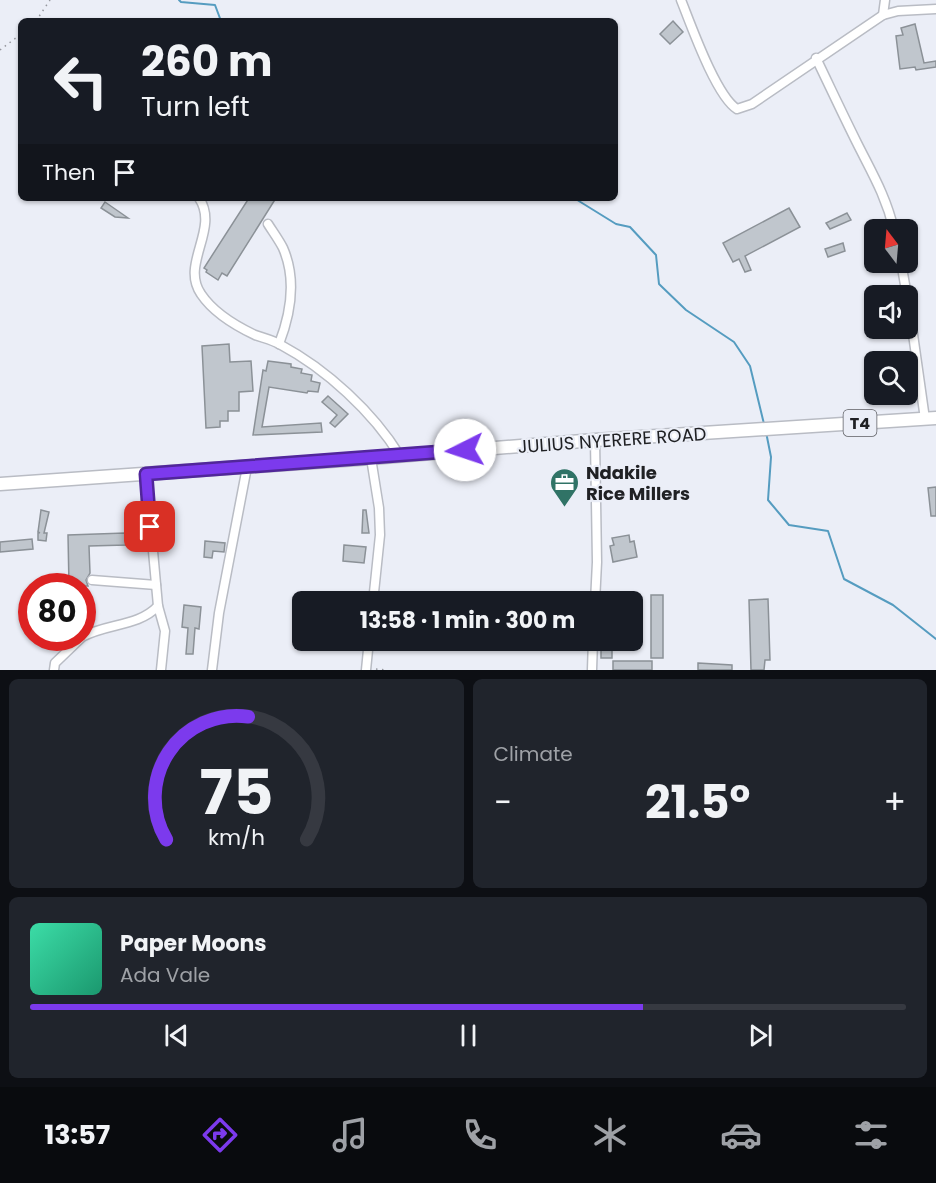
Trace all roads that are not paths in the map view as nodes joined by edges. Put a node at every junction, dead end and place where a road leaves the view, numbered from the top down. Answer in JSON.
{"nodes":[{"id":1,"x":681,"y":0,"type":"edge"},
{"id":2,"x":885,"y":0,"type":"edge"},
{"id":3,"x":936,"y":9,"type":"edge"},
{"id":4,"x":883,"y":15,"type":"junction"},
{"id":5,"x":816,"y":58,"type":"junction"},
{"id":6,"x":200,"y":201,"type":"edge"},
{"id":7,"x":892,"y":219,"type":"edge"},
{"id":8,"x":268,"y":224,"type":"dead end"},
{"id":9,"x":915,"y":339,"type":"edge"},
{"id":10,"x":279,"y":344,"type":"junction"},
{"id":11,"x":931,"y":418,"type":"edge"},
{"id":12,"x":596,"y":440,"type":"junction"},
{"id":13,"x":400,"y":456,"type":"junction"},
{"id":14,"x":371,"y":458,"type":"junction"},
{"id":15,"x":247,"y":467,"type":"junction"},
{"id":16,"x":146,"y":474,"type":"junction"},
{"id":17,"x":1,"y":481,"type":"edge"},
{"id":18,"x":96,"y":580,"type":"edge"},
{"id":19,"x":156,"y":585,"type":"junction"},
{"id":20,"x":374,"y":591,"type":"edge"},
{"id":21,"x":595,"y":591,"type":"edge"},
{"id":22,"x":158,"y":606,"type":"junction"},
{"id":23,"x":96,"y":631,"type":"edge"},
{"id":24,"x":67,"y":651,"type":"edge"},
{"id":25,"x":368,"y":651,"type":"edge"},
{"id":26,"x":593,"y":651,"type":"edge"},
{"id":27,"x":366,"y":669,"type":"edge"},
{"id":28,"x":54,"y":670,"type":"edge"},
{"id":29,"x":161,"y":670,"type":"edge"},
{"id":30,"x":212,"y":670,"type":"edge"},
{"id":31,"x":592,"y":670,"type":"edge"}],
"edges":[{"from":1,"to":5,"type":"street"},
{"from":2,"to":4,"type":"street"},
{"from":3,"to":4,"type":"street"},
{"from":4,"to":5,"type":"street"},
{"from":5,"to":7,"type":"street"},
{"from":6,"to":10,"type":"street"},
{"from":8,"to":10,"type":"street"},
{"from":9,"to":11,"type":"street"},
{"from":10,"to":13,"type":"street"},
{"from":11,"to":12,"type":"highway","name":"JULIUS NYERERE ROAD","number":"T4"},
{"from":12,"to":13,"type":"highway","name":"JULIUS NYERERE ROAD","number":"T4"},
{"from":12,"to":21,"type":"street"},
{"from":13,"to":14,"type":"highway","name":"JULIUS NYERERE ROAD","number":"T4"},
{"from":14,"to":15,"type":"highway","name":"JULIUS NYERERE ROAD","number":"T4"},
{"from":14,"to":20,"type":"street"},
{"from":15,"to":16,"type":"highway","name":"JULIUS NYERERE ROAD","number":"T4"},
{"from":15,"to":30,"type":"street"},
{"from":16,"to":17,"type":"highway","name":"JULIUS NYERERE ROAD","number":"T4"},
{"from":16,"to":19,"type":"street"},
{"from":18,"to":19,"type":"street"},
{"from":19,"to":22,"type":"street"},
{"from":22,"to":23,"type":"street"},
{"from":22,"to":29,"type":"street"},
{"from":24,"to":28,"type":"street"},
{"from":25,"to":27,"type":"street"},
{"from":26,"to":31,"type":"street"}]}
